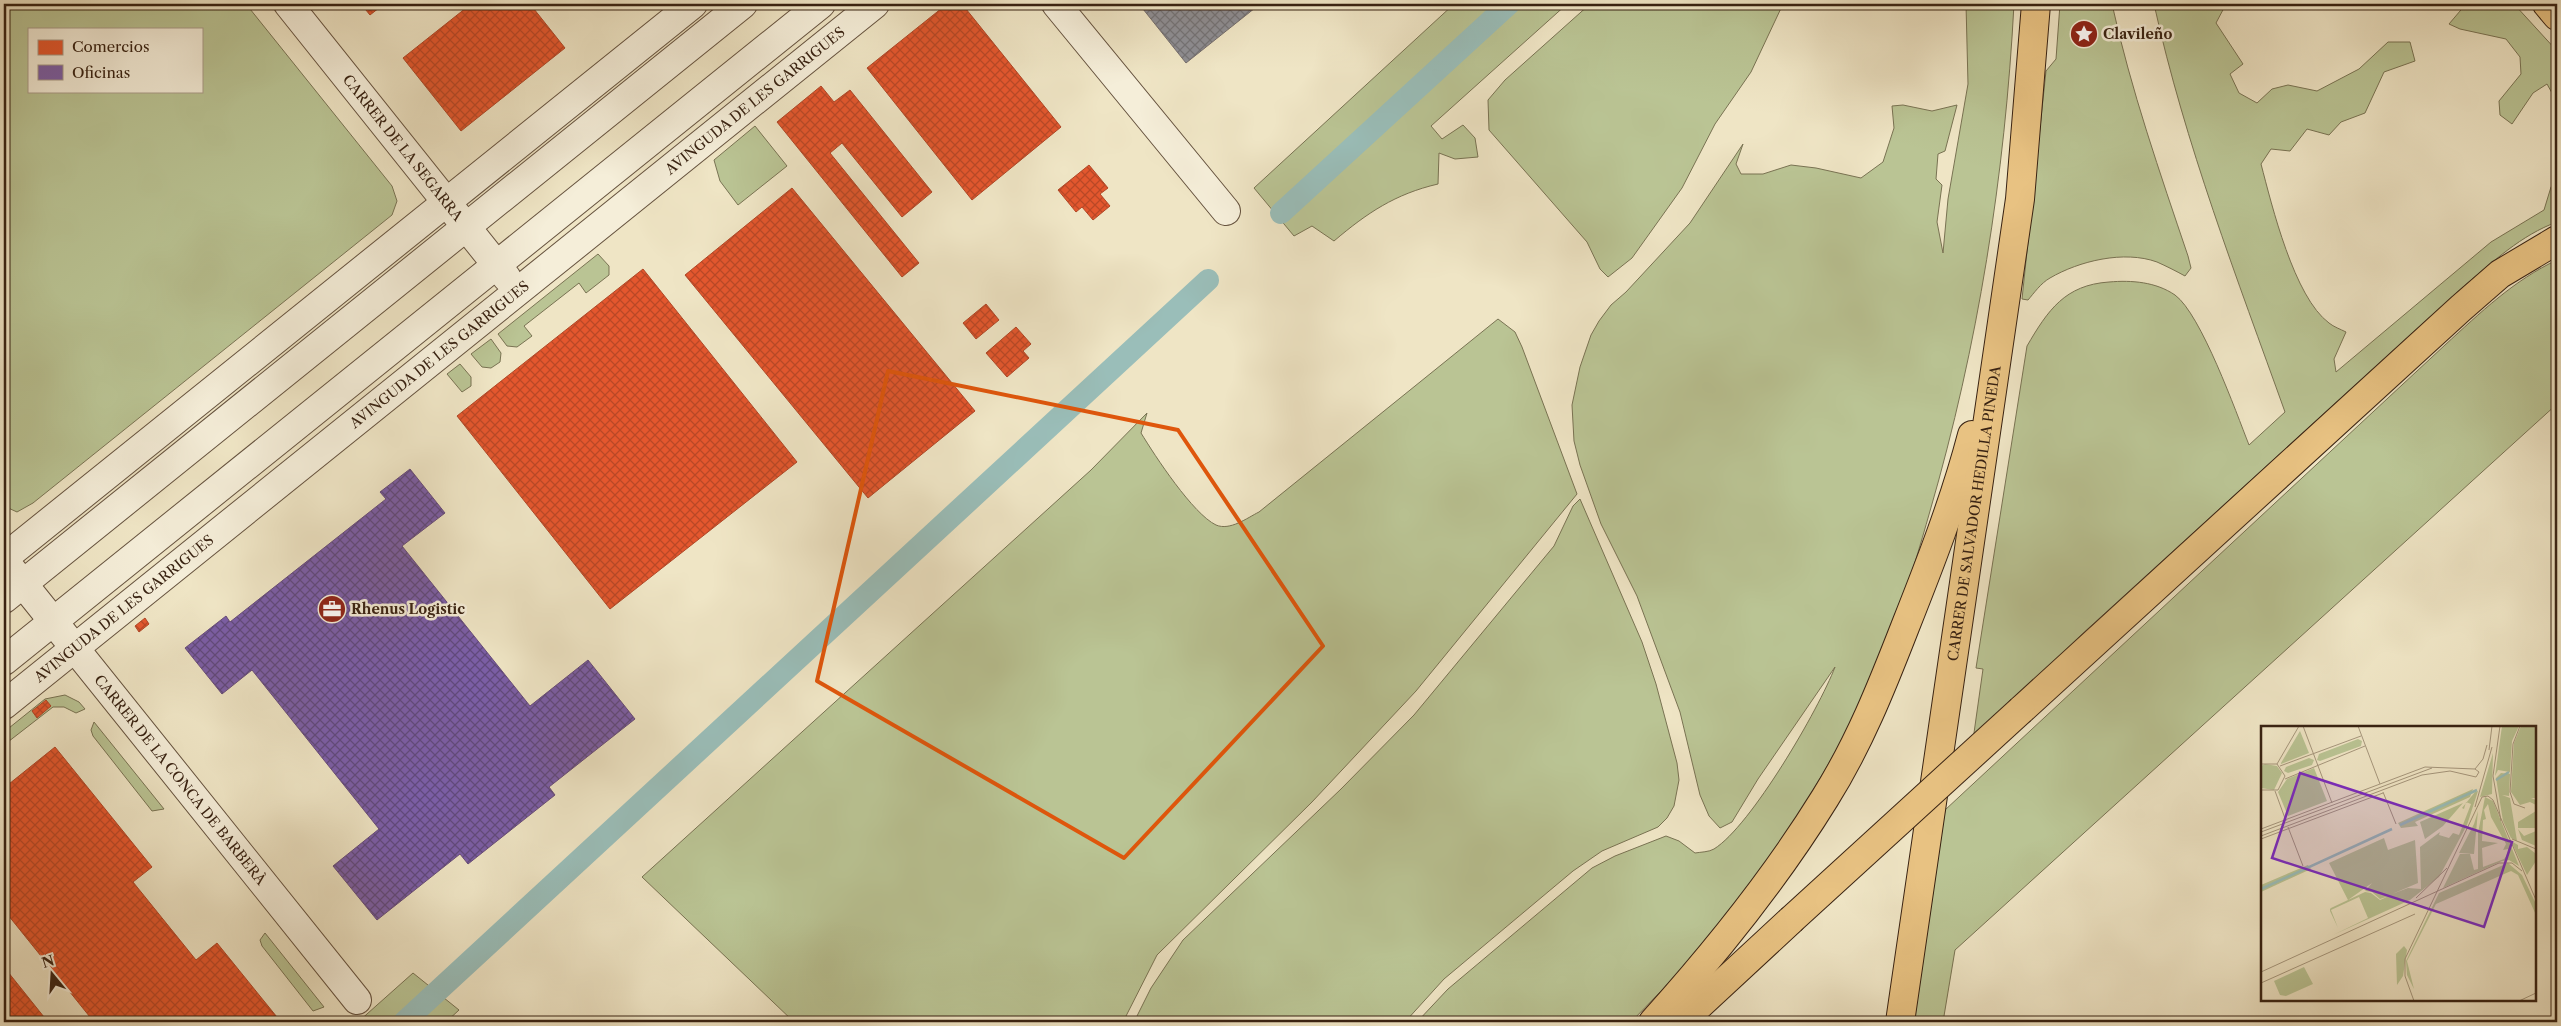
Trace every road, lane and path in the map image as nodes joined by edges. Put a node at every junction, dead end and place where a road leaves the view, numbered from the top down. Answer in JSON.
{"nodes":[{"id":1,"x":288,"y":4,"type":"edge"},
{"id":2,"x":693,"y":4,"type":"edge"},
{"id":3,"x":743,"y":4,"type":"edge"},
{"id":4,"x":822,"y":4,"type":"edge"},
{"id":5,"x":875,"y":4,"type":"edge"},
{"id":6,"x":1056,"y":4,"type":"edge"},
{"id":7,"x":2546,"y":4,"type":"edge"},
{"id":8,"x":2036,"y":8,"type":"edge"},
{"id":9,"x":2557,"y":16,"type":"edge"},
{"id":10,"x":446,"y":202,"type":"junction"},
{"id":11,"x":1226,"y":212,"type":"dead end"},
{"id":12,"x":466,"y":227,"type":"junction"},
{"id":13,"x":2557,"y":240,"type":"edge"},
{"id":14,"x":496,"y":265,"type":"junction"},
{"id":15,"x":517,"y":291,"type":"junction"},
{"id":16,"x":2004,"y":312,"type":"junction"},
{"id":17,"x":4,"y":559,"type":"edge"},
{"id":18,"x":13,"y":591,"type":"edge"},
{"id":19,"x":54,"y":622,"type":"junction"},
{"id":20,"x":74,"y":648,"type":"junction"},
{"id":21,"x":4,"y":661,"type":"edge"},
{"id":22,"x":4,"y":705,"type":"edge"},
{"id":23,"x":357,"y":1000,"type":"dead end"},
{"id":24,"x":1653,"y":1022,"type":"edge"},
{"id":25,"x":1681,"y":1022,"type":"edge"},
{"id":26,"x":1900,"y":1022,"type":"edge"}],
"edges":[{"from":1,"to":10,"type":"street","name":"CARRER DE LA SEGARRA"},
{"from":2,"to":10,"type":"street"},
{"from":3,"to":12,"type":"street"},
{"from":4,"to":14,"type":"street"},
{"from":5,"to":15,"type":"street","name":"AVINGUDA DE LES GARRIGUES"},
{"from":6,"to":11,"type":"street"},
{"from":7,"to":9,"type":"main road"},
{"from":8,"to":16,"type":"main road","name":"CARRER DE SALVADOR HEDILLA PINEDA"},
{"from":10,"to":12,"type":"street","name":"CARRER DE LA SEGARRA"},
{"from":10,"to":17,"type":"street"},
{"from":12,"to":14,"type":"street","name":"CARRER DE LA SEGARRA"},
{"from":12,"to":18,"type":"street"},
{"from":13,"to":25,"type":"main road","bridge":true},
{"from":14,"to":15,"type":"street","name":"CARRER DE LA SEGARRA"},
{"from":14,"to":19,"type":"street"},
{"from":15,"to":20,"type":"street","name":"AVINGUDA DE LES GARRIGUES"},
{"from":16,"to":24,"type":"main road"},
{"from":16,"to":26,"type":"main road","name":"CARRER DE SALVADOR HEDILLA PINEDA"},
{"from":17,"to":18,"type":"street","name":"CARRER DE LA CONCA DE BARBERÀ"},
{"from":18,"to":19,"type":"street","name":"CARRER DE LA CONCA DE BARBERÀ"},
{"from":19,"to":20,"type":"street","name":"CARRER DE LA CONCA DE BARBERÀ"},
{"from":19,"to":21,"type":"street"},
{"from":20,"to":22,"type":"street","name":"AVINGUDA DE LES GARRIGUES"},
{"from":20,"to":23,"type":"street","name":"CARRER DE LA CONCA DE BARBERÀ"}]}
